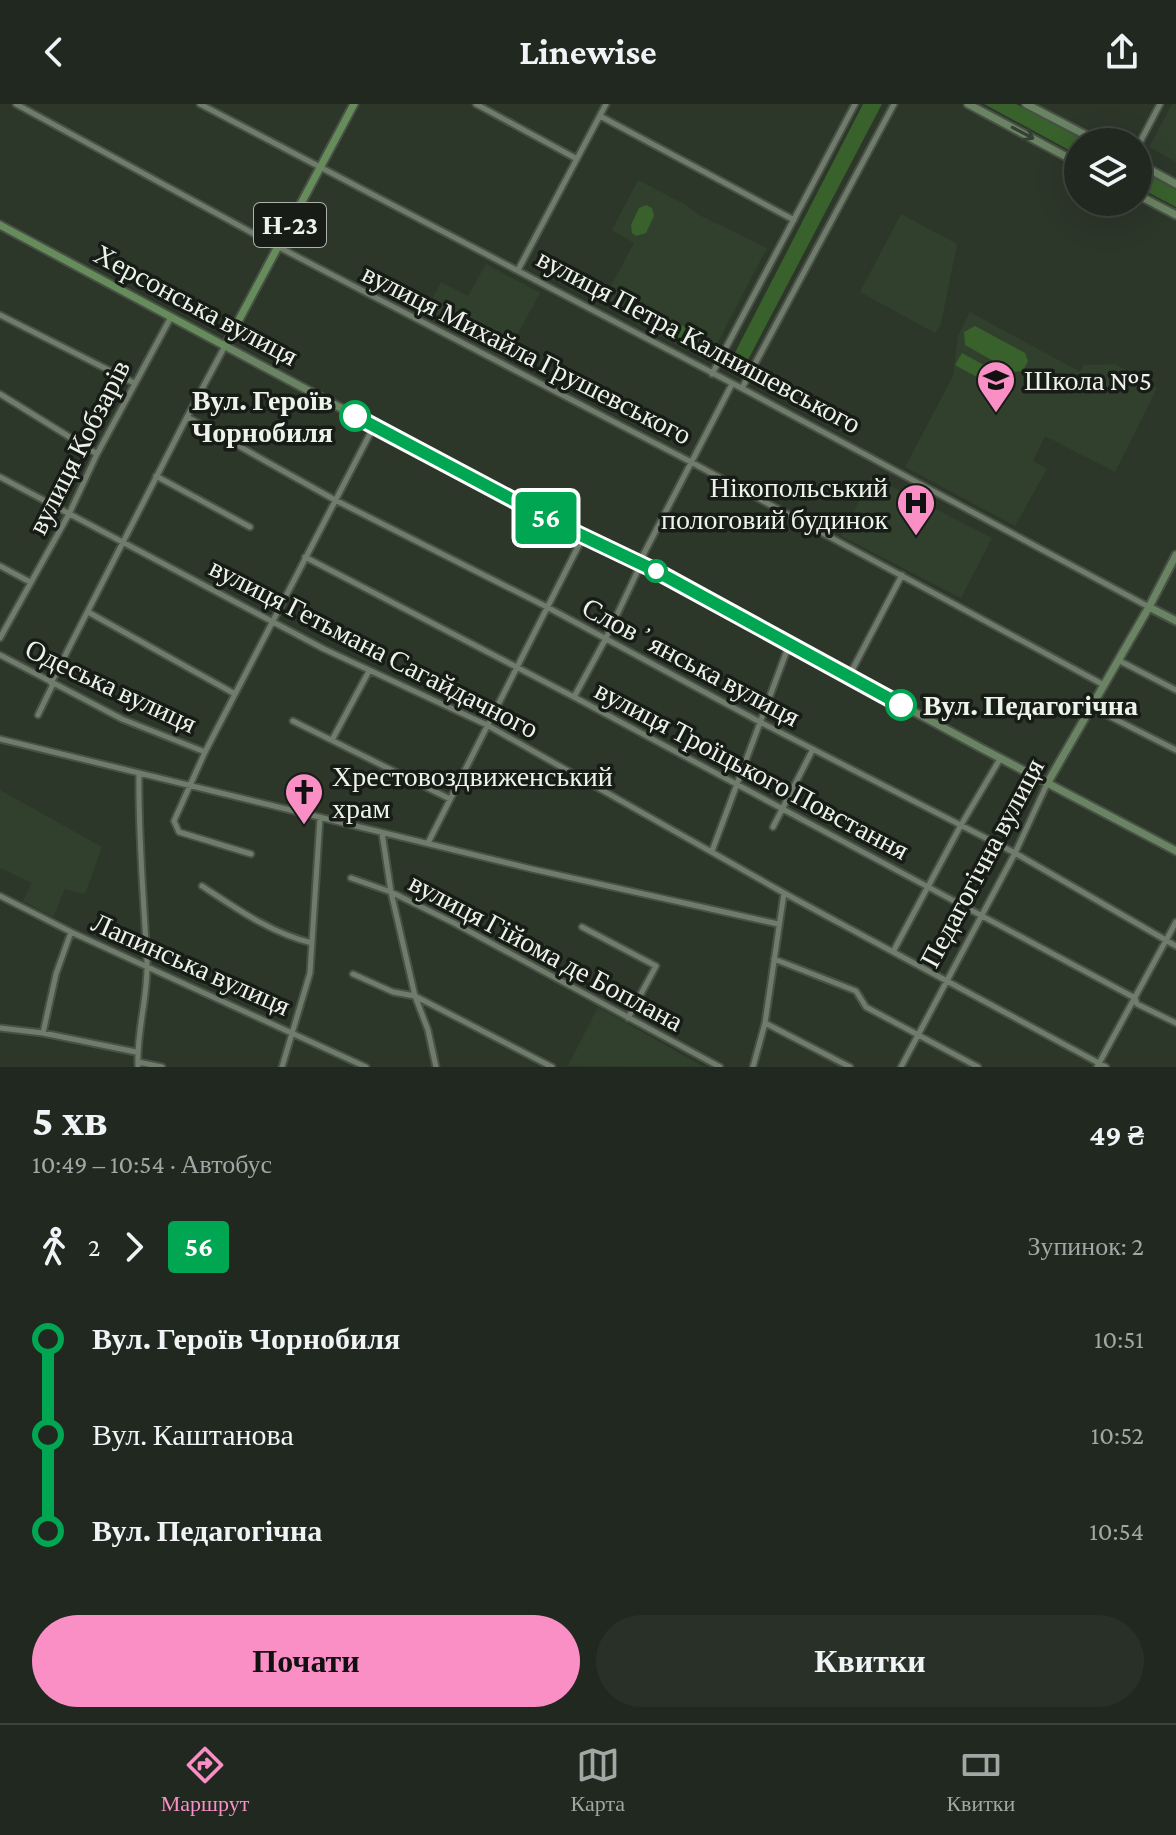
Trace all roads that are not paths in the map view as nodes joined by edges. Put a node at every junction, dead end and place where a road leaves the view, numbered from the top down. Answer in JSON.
{"nodes":[{"id":1,"x":16,"y":104,"type":"edge"},
{"id":2,"x":200,"y":104,"type":"edge"},
{"id":3,"x":354,"y":104,"type":"edge"},
{"id":4,"x":476,"y":104,"type":"edge"},
{"id":5,"x":606,"y":104,"type":"edge"},
{"id":6,"x":855,"y":104,"type":"edge"},
{"id":7,"x":894,"y":104,"type":"edge"},
{"id":8,"x":968,"y":104,"type":"edge"},
{"id":9,"x":1026,"y":104,"type":"edge"},
{"id":10,"x":1160,"y":104,"type":"edge"},
{"id":11,"x":600,"y":116,"type":"junction"},
{"id":12,"x":1072,"y":128,"type":"edge"},
{"id":13,"x":1147,"y":128,"type":"edge"},
{"id":14,"x":1064,"y":155,"type":"edge"},
{"id":15,"x":577,"y":159,"type":"junction"},
{"id":16,"x":320,"y":168,"type":"junction"},
{"id":17,"x":1152,"y":171,"type":"edge"},
{"id":18,"x":1176,"y":184,"type":"edge"},
{"id":19,"x":1152,"y":202,"type":"edge"},
{"id":20,"x":1176,"y":215,"type":"edge"},
{"id":21,"x":794,"y":220,"type":"junction"},
{"id":22,"x":0,"y":225,"type":"edge"},
{"id":23,"x":278,"y":247,"type":"junction"},
{"id":24,"x":518,"y":270,"type":"junction"},
{"id":25,"x":0,"y":315,"type":"edge"},
{"id":26,"x":171,"y":317,"type":"junction"},
{"id":27,"x":225,"y":346,"type":"junction"},
{"id":28,"x":712,"y":374,"type":"junction"},
{"id":29,"x":134,"y":383,"type":"junction"},
{"id":30,"x":732,"y":384,"type":"junction"},
{"id":31,"x":742,"y":388,"type":"junction"},
{"id":32,"x":0,"y":394,"type":"edge"},
{"id":33,"x":187,"y":417,"type":"junction"},
{"id":34,"x":374,"y":426,"type":"junction"},
{"id":35,"x":97,"y":454,"type":"junction"},
{"id":36,"x":691,"y":462,"type":"junction"},
{"id":37,"x":156,"y":476,"type":"junction"},
{"id":38,"x":0,"y":477,"type":"edge"},
{"id":39,"x":335,"y":500,"type":"junction"},
{"id":40,"x":69,"y":514,"type":"junction"},
{"id":41,"x":250,"y":527,"type":"dead end"},
{"id":42,"x":583,"y":537,"type":"junction"},
{"id":43,"x":123,"y":541,"type":"junction"},
{"id":44,"x":1176,"y":555,"type":"edge"},
{"id":45,"x":305,"y":557,"type":"junction"},
{"id":46,"x":640,"y":563,"type":"junction"},
{"id":47,"x":0,"y":566,"type":"edge"},
{"id":48,"x":902,"y":575,"type":"junction"},
{"id":49,"x":30,"y":582,"type":"junction"},
{"id":50,"x":547,"y":607,"type":"junction"},
{"id":51,"x":1149,"y":607,"type":"junction"},
{"id":52,"x":88,"y":612,"type":"junction"},
{"id":53,"x":273,"y":620,"type":"junction"},
{"id":54,"x":1176,"y":621,"type":"edge"},
{"id":55,"x":0,"y":638,"type":"edge"},
{"id":56,"x":605,"y":640,"type":"junction"},
{"id":57,"x":789,"y":645,"type":"junction"},
{"id":58,"x":0,"y":655,"type":"edge"},
{"id":59,"x":1118,"y":660,"type":"junction"},
{"id":60,"x":518,"y":669,"type":"junction"},
{"id":61,"x":369,"y":671,"type":"junction"},
{"id":62,"x":849,"y":676,"type":"junction"},
{"id":63,"x":52,"y":684,"type":"junction"},
{"id":64,"x":1104,"y":685,"type":"junction"},
{"id":65,"x":1176,"y":690,"type":"edge"},
{"id":66,"x":235,"y":694,"type":"junction"},
{"id":67,"x":574,"y":697,"type":"junction"},
{"id":68,"x":1091,"y":707,"type":"junction"},
{"id":69,"x":38,"y":715,"type":"dead end"},
{"id":70,"x":293,"y":721,"type":"dead end"},
{"id":71,"x":760,"y":722,"type":"junction"},
{"id":72,"x":487,"y":725,"type":"junction"},
{"id":73,"x":0,"y":739,"type":"edge"},
{"id":74,"x":332,"y":740,"type":"junction"},
{"id":75,"x":813,"y":749,"type":"junction"},
{"id":76,"x":1176,"y":750,"type":"edge"},
{"id":77,"x":205,"y":752,"type":"junction"},
{"id":78,"x":1000,"y":759,"type":"junction"},
{"id":79,"x":139,"y":773,"type":"junction"},
{"id":80,"x":1048,"y":782,"type":"junction"},
{"id":81,"x":190,"y":785,"type":"junction"},
{"id":82,"x":737,"y":785,"type":"junction"},
{"id":83,"x":450,"y":799,"type":"junction"},
{"id":84,"x":783,"y":809,"type":"junction"},
{"id":85,"x":320,"y":818,"type":"junction"},
{"id":86,"x":961,"y":825,"type":"junction"},
{"id":87,"x":773,"y":827,"type":"dead end"},
{"id":88,"x":382,"y":833,"type":"junction"},
{"id":89,"x":428,"y":843,"type":"junction"},
{"id":90,"x":712,"y":851,"type":"junction"},
{"id":91,"x":1176,"y":851,"type":"edge"},
{"id":92,"x":1015,"y":853,"type":"junction"},
{"id":93,"x":251,"y":854,"type":"dead end"},
{"id":94,"x":351,"y":878,"type":"dead end"},
{"id":95,"x":202,"y":886,"type":"dead end"},
{"id":96,"x":929,"y":887,"type":"junction"},
{"id":97,"x":391,"y":892,"type":"junction"},
{"id":98,"x":784,"y":893,"type":"junction"},
{"id":99,"x":0,"y":896,"type":"edge"},
{"id":100,"x":980,"y":914,"type":"junction"},
{"id":101,"x":1176,"y":922,"type":"edge"},
{"id":102,"x":778,"y":924,"type":"junction"},
{"id":103,"x":582,"y":927,"type":"dead end"},
{"id":104,"x":71,"y":932,"type":"junction"},
{"id":105,"x":1166,"y":941,"type":"junction"},
{"id":106,"x":312,"y":943,"type":"junction"},
{"id":107,"x":1176,"y":946,"type":"edge"},
{"id":108,"x":894,"y":950,"type":"junction"},
{"id":109,"x":774,"y":959,"type":"junction"},
{"id":110,"x":147,"y":966,"type":"junction"},
{"id":111,"x":353,"y":974,"type":"dead end"},
{"id":112,"x":946,"y":979,"type":"junction"},
{"id":113,"x":415,"y":996,"type":"junction"},
{"id":114,"x":1135,"y":998,"type":"junction"},
{"id":115,"x":628,"y":1018,"type":"junction"},
{"id":116,"x":765,"y":1023,"type":"junction"},
{"id":117,"x":1176,"y":1023,"type":"edge"},
{"id":118,"x":0,"y":1028,"type":"edge"},
{"id":119,"x":293,"y":1032,"type":"junction"},
{"id":120,"x":43,"y":1033,"type":"junction"},
{"id":121,"x":917,"y":1035,"type":"junction"},
{"id":122,"x":136,"y":1052,"type":"junction"},
{"id":123,"x":138,"y":1064,"type":"edge"},
{"id":124,"x":358,"y":1065,"type":"edge"},
{"id":125,"x":1098,"y":1065,"type":"edge"},
{"id":126,"x":162,"y":1067,"type":"edge"},
{"id":127,"x":282,"y":1067,"type":"edge"},
{"id":128,"x":366,"y":1067,"type":"edge"},
{"id":129,"x":436,"y":1067,"type":"edge"},
{"id":130,"x":552,"y":1067,"type":"edge"},
{"id":131,"x":720,"y":1067,"type":"edge"},
{"id":132,"x":753,"y":1067,"type":"edge"},
{"id":133,"x":850,"y":1067,"type":"edge"},
{"id":134,"x":901,"y":1067,"type":"edge"},
{"id":135,"x":978,"y":1067,"type":"edge"},
{"id":136,"x":1106,"y":1067,"type":"edge"}],
"edges":[{"from":1,"to":23,"type":"street","name":"вулиця Михайла Грушевського"},
{"from":2,"to":16,"type":"street","name":"вулиця Петра Калнишевського"},
{"from":3,"to":16,"type":"main road","number":"Н-23"},
{"from":4,"to":15,"type":"street"},
{"from":5,"to":11,"type":"street"},
{"from":6,"to":21,"type":"street"},
{"from":7,"to":31,"type":"street"},
{"from":8,"to":14,"type":"main road","one_way":true},
{"from":9,"to":12,"type":"main road"},
{"from":10,"to":13,"type":"street"},
{"from":11,"to":15,"type":"street"},
{"from":11,"to":21,"type":"street"},
{"from":15,"to":24,"type":"street"},
{"from":16,"to":23,"type":"main road","number":"Н-23"},
{"from":16,"to":24,"type":"street","name":"вулиця Петра Калнишевського"},
{"from":17,"to":18,"type":"main road"},
{"from":19,"to":20,"type":"main road"},
{"from":21,"to":28,"type":"street"},
{"from":22,"to":26,"type":"main road","name":"Херсонська вулиця"},
{"from":23,"to":27,"type":"main road","number":"Н-23"},
{"from":23,"to":36,"type":"street","name":"вулиця Михайла Грушевського"},
{"from":24,"to":28,"type":"street","name":"вулиця Петра Калнишевського"},
{"from":25,"to":29,"type":"street"},
{"from":26,"to":27,"type":"main road","name":"Херсонська вулиця"},
{"from":26,"to":29,"type":"street","name":"вулиця Кобзарів"},
{"from":27,"to":33,"type":"street"},
{"from":27,"to":34,"type":"main road","name":"Херсонська вулиця"},
{"from":28,"to":30,"type":"street","name":"вулиця Петра Калнишевського"},
{"from":29,"to":35,"type":"street","name":"вулиця Кобзарів"},
{"from":30,"to":31,"type":"street","name":"вулиця Петра Калнишевського"},
{"from":30,"to":36,"type":"street"},
{"from":31,"to":51,"type":"street","name":"вулиця Петра Калнишевського"},
{"from":32,"to":35,"type":"street"},
{"from":33,"to":37,"type":"street"},
{"from":33,"to":39,"type":"street","name":"Словʼянська вулиця"},
{"from":34,"to":39,"type":"street"},
{"from":34,"to":42,"type":"main road","name":"Херсонська вулиця"},
{"from":35,"to":40,"type":"street","name":"вулиця Кобзарів"},
{"from":36,"to":46,"type":"street"},
{"from":36,"to":48,"type":"street","name":"вулиця Михайла Грушевського"},
{"from":37,"to":41,"type":"street"},
{"from":37,"to":43,"type":"street"},
{"from":38,"to":40,"type":"street","name":"вулиця Гетьмана Сагайдачного"},
{"from":39,"to":45,"type":"street"},
{"from":39,"to":50,"type":"street","name":"Словʼянська вулиця"},
{"from":40,"to":43,"type":"street","name":"вулиця Гетьмана Сагайдачного"},
{"from":40,"to":49,"type":"street","name":"вулиця Кобзарів"},
{"from":42,"to":46,"type":"main road","name":"Херсонська вулиця"},
{"from":42,"to":50,"type":"street"},
{"from":43,"to":52,"type":"street"},
{"from":43,"to":53,"type":"street","name":"вулиця Гетьмана Сагайдачного"},
{"from":44,"to":51,"type":"main road","name":"Педагогічна вулиця"},
{"from":45,"to":53,"type":"street"},
{"from":45,"to":60,"type":"street","name":"вулиця Троїцького Повстання"},
{"from":46,"to":56,"type":"street"},
{"from":46,"to":57,"type":"main road","name":"Херсонська вулиця"},
{"from":47,"to":49,"type":"street"},
{"from":48,"to":62,"type":"street"},
{"from":48,"to":64,"type":"street","name":"вулиця Михайла Грушевського"},
{"from":49,"to":55,"type":"street","name":"вулиця Кобзарів"},
{"from":50,"to":56,"type":"street","name":"Словʼянська вулиця"},
{"from":50,"to":60,"type":"street"},
{"from":51,"to":54,"type":"main road","name":"вулиця Петра Калнишевського"},
{"from":51,"to":59,"type":"main road","name":"Педагогічна вулиця"},
{"from":52,"to":63,"type":"street"},
{"from":52,"to":66,"type":"street"},
{"from":53,"to":61,"type":"street","name":"вулиця Гетьмана Сагайдачного"},
{"from":53,"to":66,"type":"street"},
{"from":56,"to":67,"type":"street"},
{"from":56,"to":71,"type":"street","name":"Словʼянська вулиця"},
{"from":57,"to":62,"type":"main road","name":"Херсонська вулиця"},
{"from":57,"to":71,"type":"street"},
{"from":58,"to":63,"type":"street","name":"Одеська вулиця"},
{"from":59,"to":64,"type":"main road","name":"Педагогічна вулиця"},
{"from":59,"to":65,"type":"street"},
{"from":60,"to":67,"type":"street","name":"вулиця Троїцького Повстання"},
{"from":60,"to":72,"type":"street"},
{"from":61,"to":72,"type":"street","name":"вулиця Гетьмана Сагайдачного"},
{"from":61,"to":74,"type":"street"},
{"from":62,"to":78,"type":"main road","name":"Херсонська вулиця"},
{"from":63,"to":69,"type":"street"},
{"from":63,"to":77,"type":"street","name":"Одеська вулиця"},
{"from":64,"to":68,"type":"main road","name":"Педагогічна вулиця"},
{"from":66,"to":77,"type":"street"},
{"from":67,"to":82,"type":"street","name":"вулиця Троїцького Повстання"},
{"from":68,"to":76,"type":"street"},
{"from":68,"to":80,"type":"main road","name":"Педагогічна вулиця"},
{"from":70,"to":74,"type":"street"},
{"from":71,"to":75,"type":"street","name":"Словʼянська вулиця"},
{"from":71,"to":82,"type":"street"},
{"from":72,"to":83,"type":"street"},
{"from":72,"to":90,"type":"street","name":"вулиця Гетьмана Сагайдачного"},
{"from":73,"to":79,"type":"street"},
{"from":74,"to":83,"type":"street"},
{"from":75,"to":84,"type":"street"},
{"from":75,"to":86,"type":"street","name":"Словʼянська вулиця"},
{"from":77,"to":81,"type":"street"},
{"from":78,"to":80,"type":"main road","name":"Херсонська вулиця"},
{"from":78,"to":86,"type":"street"},
{"from":79,"to":81,"type":"street"},
{"from":79,"to":110,"type":"street"},
{"from":80,"to":91,"type":"main road","name":"Херсонська вулиця"},
{"from":80,"to":92,"type":"street","name":"Педагогічна вулиця"},
{"from":81,"to":85,"type":"street"},
{"from":81,"to":93,"type":"street"},
{"from":82,"to":84,"type":"street","name":"вулиця Троїцького Повстання"},
{"from":82,"to":90,"type":"street"},
{"from":83,"to":89,"type":"street"},
{"from":84,"to":87,"type":"street"},
{"from":84,"to":96,"type":"street","name":"вулиця Троїцького Повстання"},
{"from":85,"to":88,"type":"street"},
{"from":85,"to":106,"type":"street"},
{"from":86,"to":92,"type":"street","name":"Словʼянська вулиця"},
{"from":86,"to":96,"type":"street"},
{"from":88,"to":89,"type":"street"},
{"from":88,"to":97,"type":"street"},
{"from":89,"to":102,"type":"street"},
{"from":90,"to":98,"type":"street","name":"вулиця Гетьмана Сагайдачного"},
{"from":92,"to":100,"type":"street","name":"Педагогічна вулиця"},
{"from":92,"to":105,"type":"street","name":"Словʼянська вулиця"},
{"from":94,"to":97,"type":"street","name":"вулиця Гійома де Боплана"},
{"from":95,"to":106,"type":"street"},
{"from":96,"to":100,"type":"street","name":"вулиця Троїцького Повстання"},
{"from":96,"to":108,"type":"street"},
{"from":97,"to":113,"type":"street"},
{"from":97,"to":115,"type":"street","name":"вулиця Гійома де Боплана"},
{"from":98,"to":102,"type":"street"},
{"from":98,"to":108,"type":"street","name":"вулиця Гетьмана Сагайдачного"},
{"from":99,"to":104,"type":"street","name":"Лапинська вулиця"},
{"from":100,"to":112,"type":"street","name":"Педагогічна вулиця"},
{"from":100,"to":114,"type":"street","name":"вулиця Троїцького Повстання"},
{"from":101,"to":105,"type":"street"},
{"from":102,"to":109,"type":"street"},
{"from":103,"to":115,"type":"street"},
{"from":104,"to":110,"type":"street","name":"Лапинська вулиця"},
{"from":104,"to":120,"type":"street"},
{"from":105,"to":107,"type":"street","name":"Словʼянська вулиця"},
{"from":105,"to":114,"type":"street"},
{"from":106,"to":119,"type":"street"},
{"from":108,"to":112,"type":"street","name":"вулиця Гетьмана Сагайдачного"},
{"from":109,"to":116,"type":"street"},
{"from":109,"to":121,"type":"street"},
{"from":110,"to":119,"type":"street","name":"Лапинська вулиця"},
{"from":110,"to":122,"type":"street"},
{"from":111,"to":113,"type":"street"},
{"from":112,"to":121,"type":"street","name":"Педагогічна вулиця"},
{"from":112,"to":125,"type":"street","name":"вулиця Гетьмана Сагайдачного"},
{"from":113,"to":129,"type":"street"},
{"from":113,"to":130,"type":"street"},
{"from":114,"to":117,"type":"street","name":"вулиця Троїцького Повстання"},
{"from":114,"to":125,"type":"street"},
{"from":115,"to":131,"type":"street","name":"вулиця Гійома де Боплана"},
{"from":116,"to":132,"type":"street"},
{"from":116,"to":133,"type":"street"},
{"from":118,"to":120,"type":"street"},
{"from":119,"to":124,"type":"street","name":"Лапинська вулиця"},
{"from":119,"to":127,"type":"street"},
{"from":120,"to":122,"type":"street"},
{"from":121,"to":134,"type":"street","name":"Педагогічна вулиця"},
{"from":121,"to":135,"type":"street"},
{"from":122,"to":123,"type":"street"},
{"from":123,"to":126,"type":"street"},
{"from":124,"to":128,"type":"street","name":"Лапинська вулиця"},
{"from":125,"to":136,"type":"street","name":"вулиця Гетьмана Сагайдачного"}]}
